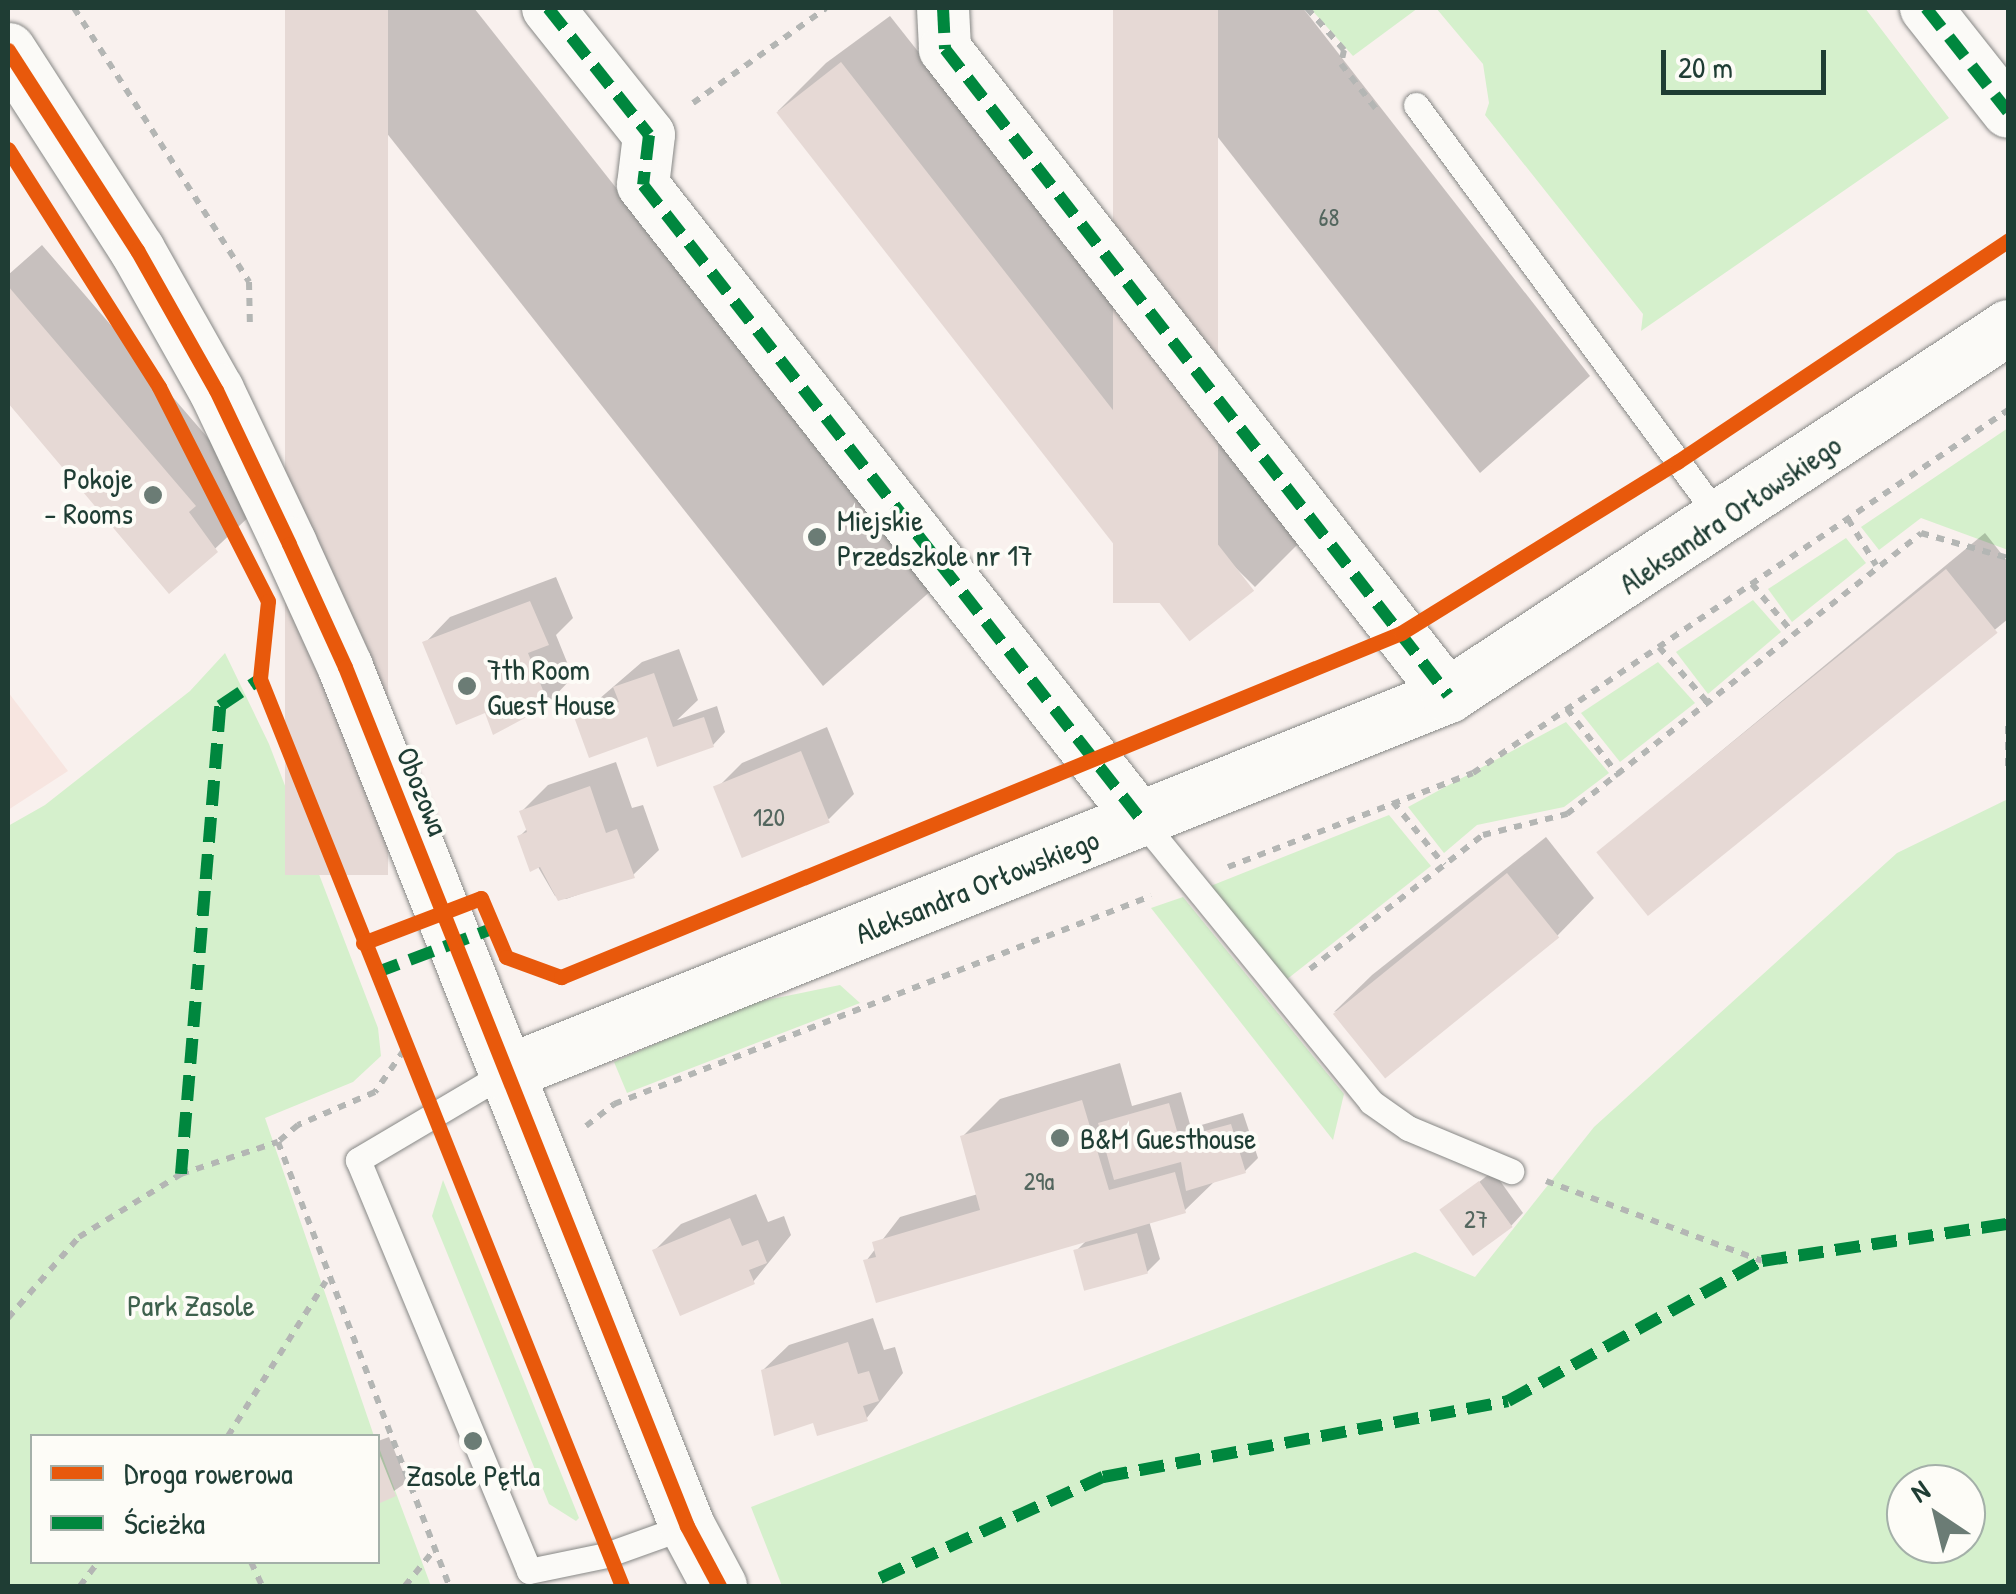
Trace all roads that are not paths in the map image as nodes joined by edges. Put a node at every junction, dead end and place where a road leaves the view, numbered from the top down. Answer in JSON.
{"nodes":[{"id":1,"x":548,"y":8,"type":"edge"},
{"id":2,"x":943,"y":8,"type":"edge"},
{"id":3,"x":1926,"y":8,"type":"edge"},
{"id":4,"x":8,"y":50,"type":"edge"},
{"id":5,"x":1416,"y":106,"type":"dead end"},
{"id":6,"x":2008,"y":112,"type":"edge"},
{"id":7,"x":2008,"y":326,"type":"edge"},
{"id":8,"x":1721,"y":520,"type":"junction"},
{"id":9,"x":1448,"y":695,"type":"junction"},
{"id":10,"x":1142,"y":821,"type":"junction"},
{"id":11,"x":505,"y":1072,"type":"junction"},
{"id":12,"x":1511,"y":1172,"type":"road end"},
{"id":13,"x":687,"y":1526,"type":"junction"},
{"id":14,"x":719,"y":1586,"type":"edge"}],
"edges":[{"from":1,"to":10,"type":"street"},
{"from":2,"to":9,"type":"street"},
{"from":3,"to":6,"type":"street"},
{"from":4,"to":11,"type":"street","name":"Obozowa"},
{"from":5,"to":8,"type":"lane"},
{"from":7,"to":8,"type":"street","name":"Aleksandra Orłowskiego"},
{"from":8,"to":9,"type":"street","name":"Aleksandra Orłowskiego"},
{"from":9,"to":10,"type":"street","name":"Aleksandra Orłowskiego"},
{"from":10,"to":11,"type":"street","name":"Aleksandra Orłowskiego"},
{"from":10,"to":12,"type":"lane"},
{"from":11,"to":13,"type":"street","name":"Obozowa"},
{"from":11,"to":13,"type":"lane"},
{"from":13,"to":14,"type":"street","name":"Obozowa"}]}
